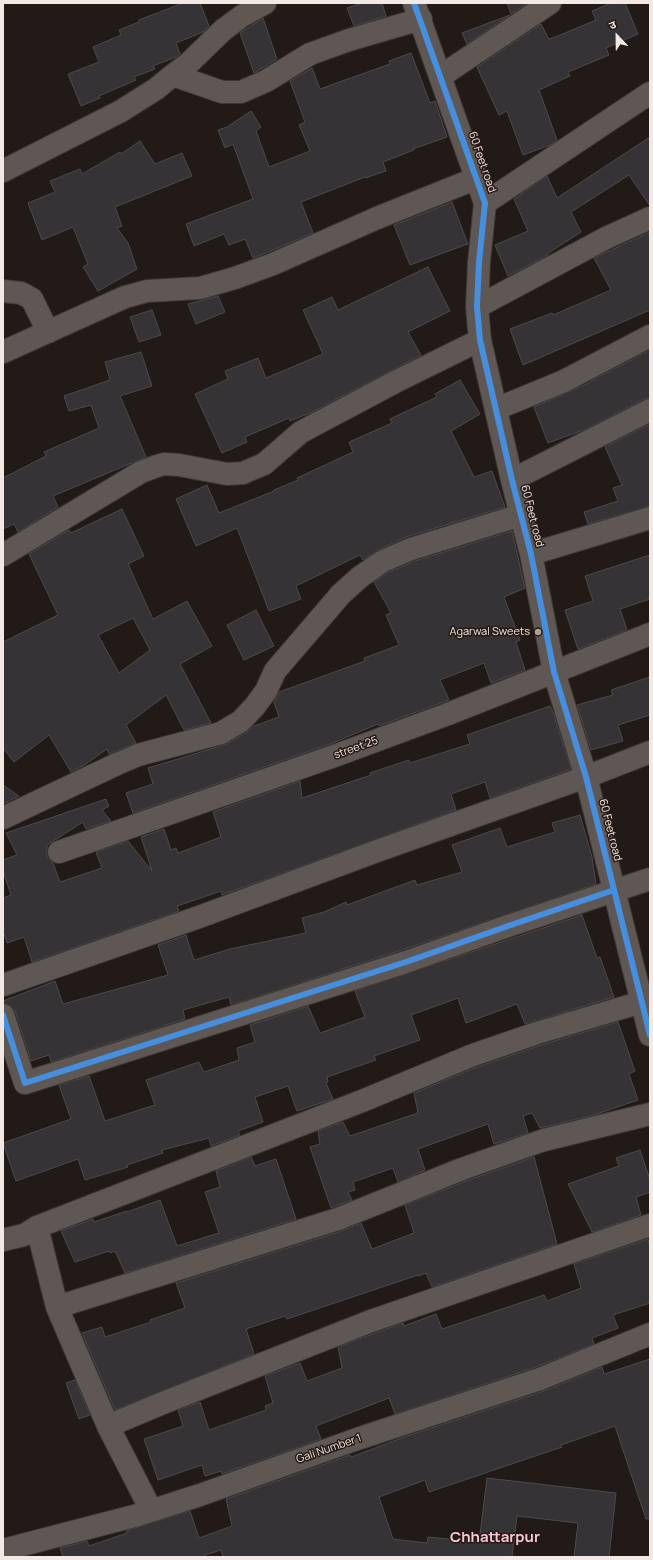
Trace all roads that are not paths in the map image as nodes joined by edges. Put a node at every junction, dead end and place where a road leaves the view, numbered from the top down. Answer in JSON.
{"nodes":[{"id":1,"x":265,"y":3,"type":"edge"},
{"id":2,"x":550,"y":3,"type":"edge"},
{"id":3,"x":418,"y":11,"type":"edge"},
{"id":4,"x":173,"y":75,"type":"junction"},
{"id":5,"x":440,"y":76,"type":"junction"},
{"id":6,"x":650,"y":93,"type":"edge"},
{"id":7,"x":3,"y":171,"type":"edge"},
{"id":8,"x":477,"y":178,"type":"junction"},
{"id":9,"x":485,"y":203,"type":"junction"},
{"id":10,"x":650,"y":218,"type":"edge"},
{"id":11,"x":3,"y":291,"type":"edge"},
{"id":12,"x":477,"y":307,"type":"junction"},
{"id":13,"x":48,"y":332,"type":"junction"},
{"id":14,"x":650,"y":336,"type":"edge"},
{"id":15,"x":480,"y":340,"type":"junction"},
{"id":16,"x":3,"y":352,"type":"edge"},
{"id":17,"x":496,"y":409,"type":"junction"},
{"id":18,"x":650,"y":410,"type":"edge"},
{"id":19,"x":512,"y":480,"type":"junction"},
{"id":20,"x":521,"y":515,"type":"junction"},
{"id":21,"x":650,"y":518,"type":"edge"},
{"id":22,"x":531,"y":554,"type":"junction"},
{"id":23,"x":3,"y":555,"type":"edge"},
{"id":24,"x":650,"y":634,"type":"edge"},
{"id":25,"x":554,"y":672,"type":"junction"},
{"id":26,"x":650,"y":752,"type":"edge"},
{"id":27,"x":586,"y":777,"type":"junction"},
{"id":28,"x":3,"y":818,"type":"edge"},
{"id":29,"x":59,"y":852,"type":"dead end"},
{"id":30,"x":650,"y":879,"type":"edge"},
{"id":31,"x":614,"y":890,"type":"junction"},
{"id":32,"x":3,"y":985,"type":"edge"},
{"id":33,"x":642,"y":1002,"type":"junction"},
{"id":34,"x":3,"y":1015,"type":"edge"},
{"id":35,"x":650,"y":1035,"type":"edge"},
{"id":36,"x":650,"y":1114,"type":"edge"},
{"id":37,"x":650,"y":1225,"type":"edge"},
{"id":38,"x":37,"y":1226,"type":"junction"},
{"id":39,"x":3,"y":1240,"type":"edge"},
{"id":40,"x":57,"y":1307,"type":"junction"},
{"id":41,"x":650,"y":1334,"type":"edge"},
{"id":42,"x":108,"y":1426,"type":"junction"},
{"id":43,"x":151,"y":1510,"type":"junction"},
{"id":44,"x":3,"y":1550,"type":"edge"}],
"edges":[{"from":1,"to":4,"type":"street"},
{"from":2,"to":5,"type":"street"},
{"from":3,"to":4,"type":"street"},
{"from":3,"to":5,"type":"street","name":"60 Feet road"},
{"from":4,"to":7,"type":"street"},
{"from":5,"to":8,"type":"street","name":"60 Feet road"},
{"from":6,"to":9,"type":"street"},
{"from":8,"to":9,"type":"street","name":"60 Feet road"},
{"from":8,"to":13,"type":"street"},
{"from":9,"to":12,"type":"street","name":"60 Feet road"},
{"from":10,"to":12,"type":"street"},
{"from":11,"to":13,"type":"street"},
{"from":12,"to":15,"type":"street","name":"60 Feet road"},
{"from":13,"to":16,"type":"street"},
{"from":14,"to":17,"type":"street"},
{"from":15,"to":17,"type":"street","name":"60 Feet road"},
{"from":15,"to":23,"type":"street"},
{"from":17,"to":19,"type":"street","name":"60 Feet road"},
{"from":18,"to":19,"type":"street"},
{"from":19,"to":20,"type":"street","name":"60 Feet road"},
{"from":20,"to":22,"type":"street","name":"60 Feet road"},
{"from":20,"to":28,"type":"street"},
{"from":21,"to":22,"type":"street"},
{"from":22,"to":25,"type":"street","name":"60 Feet road"},
{"from":24,"to":25,"type":"street","name":"street 25"},
{"from":25,"to":27,"type":"street","name":"60 Feet road"},
{"from":25,"to":29,"type":"street","name":"street 25"},
{"from":26,"to":27,"type":"street"},
{"from":27,"to":31,"type":"street","name":"60 Feet road"},
{"from":27,"to":32,"type":"street"},
{"from":30,"to":31,"type":"street"},
{"from":31,"to":33,"type":"street","name":"60 Feet road"},
{"from":31,"to":34,"type":"street"},
{"from":33,"to":35,"type":"street","name":"60 Feet road"},
{"from":33,"to":38,"type":"street"},
{"from":36,"to":40,"type":"street"},
{"from":37,"to":42,"type":"street"},
{"from":38,"to":39,"type":"street"},
{"from":38,"to":40,"type":"street"},
{"from":40,"to":42,"type":"street"},
{"from":41,"to":43,"type":"street","name":"Gali Number 1"},
{"from":42,"to":43,"type":"street"},
{"from":43,"to":44,"type":"street","name":"Gali Number 1"}]}
